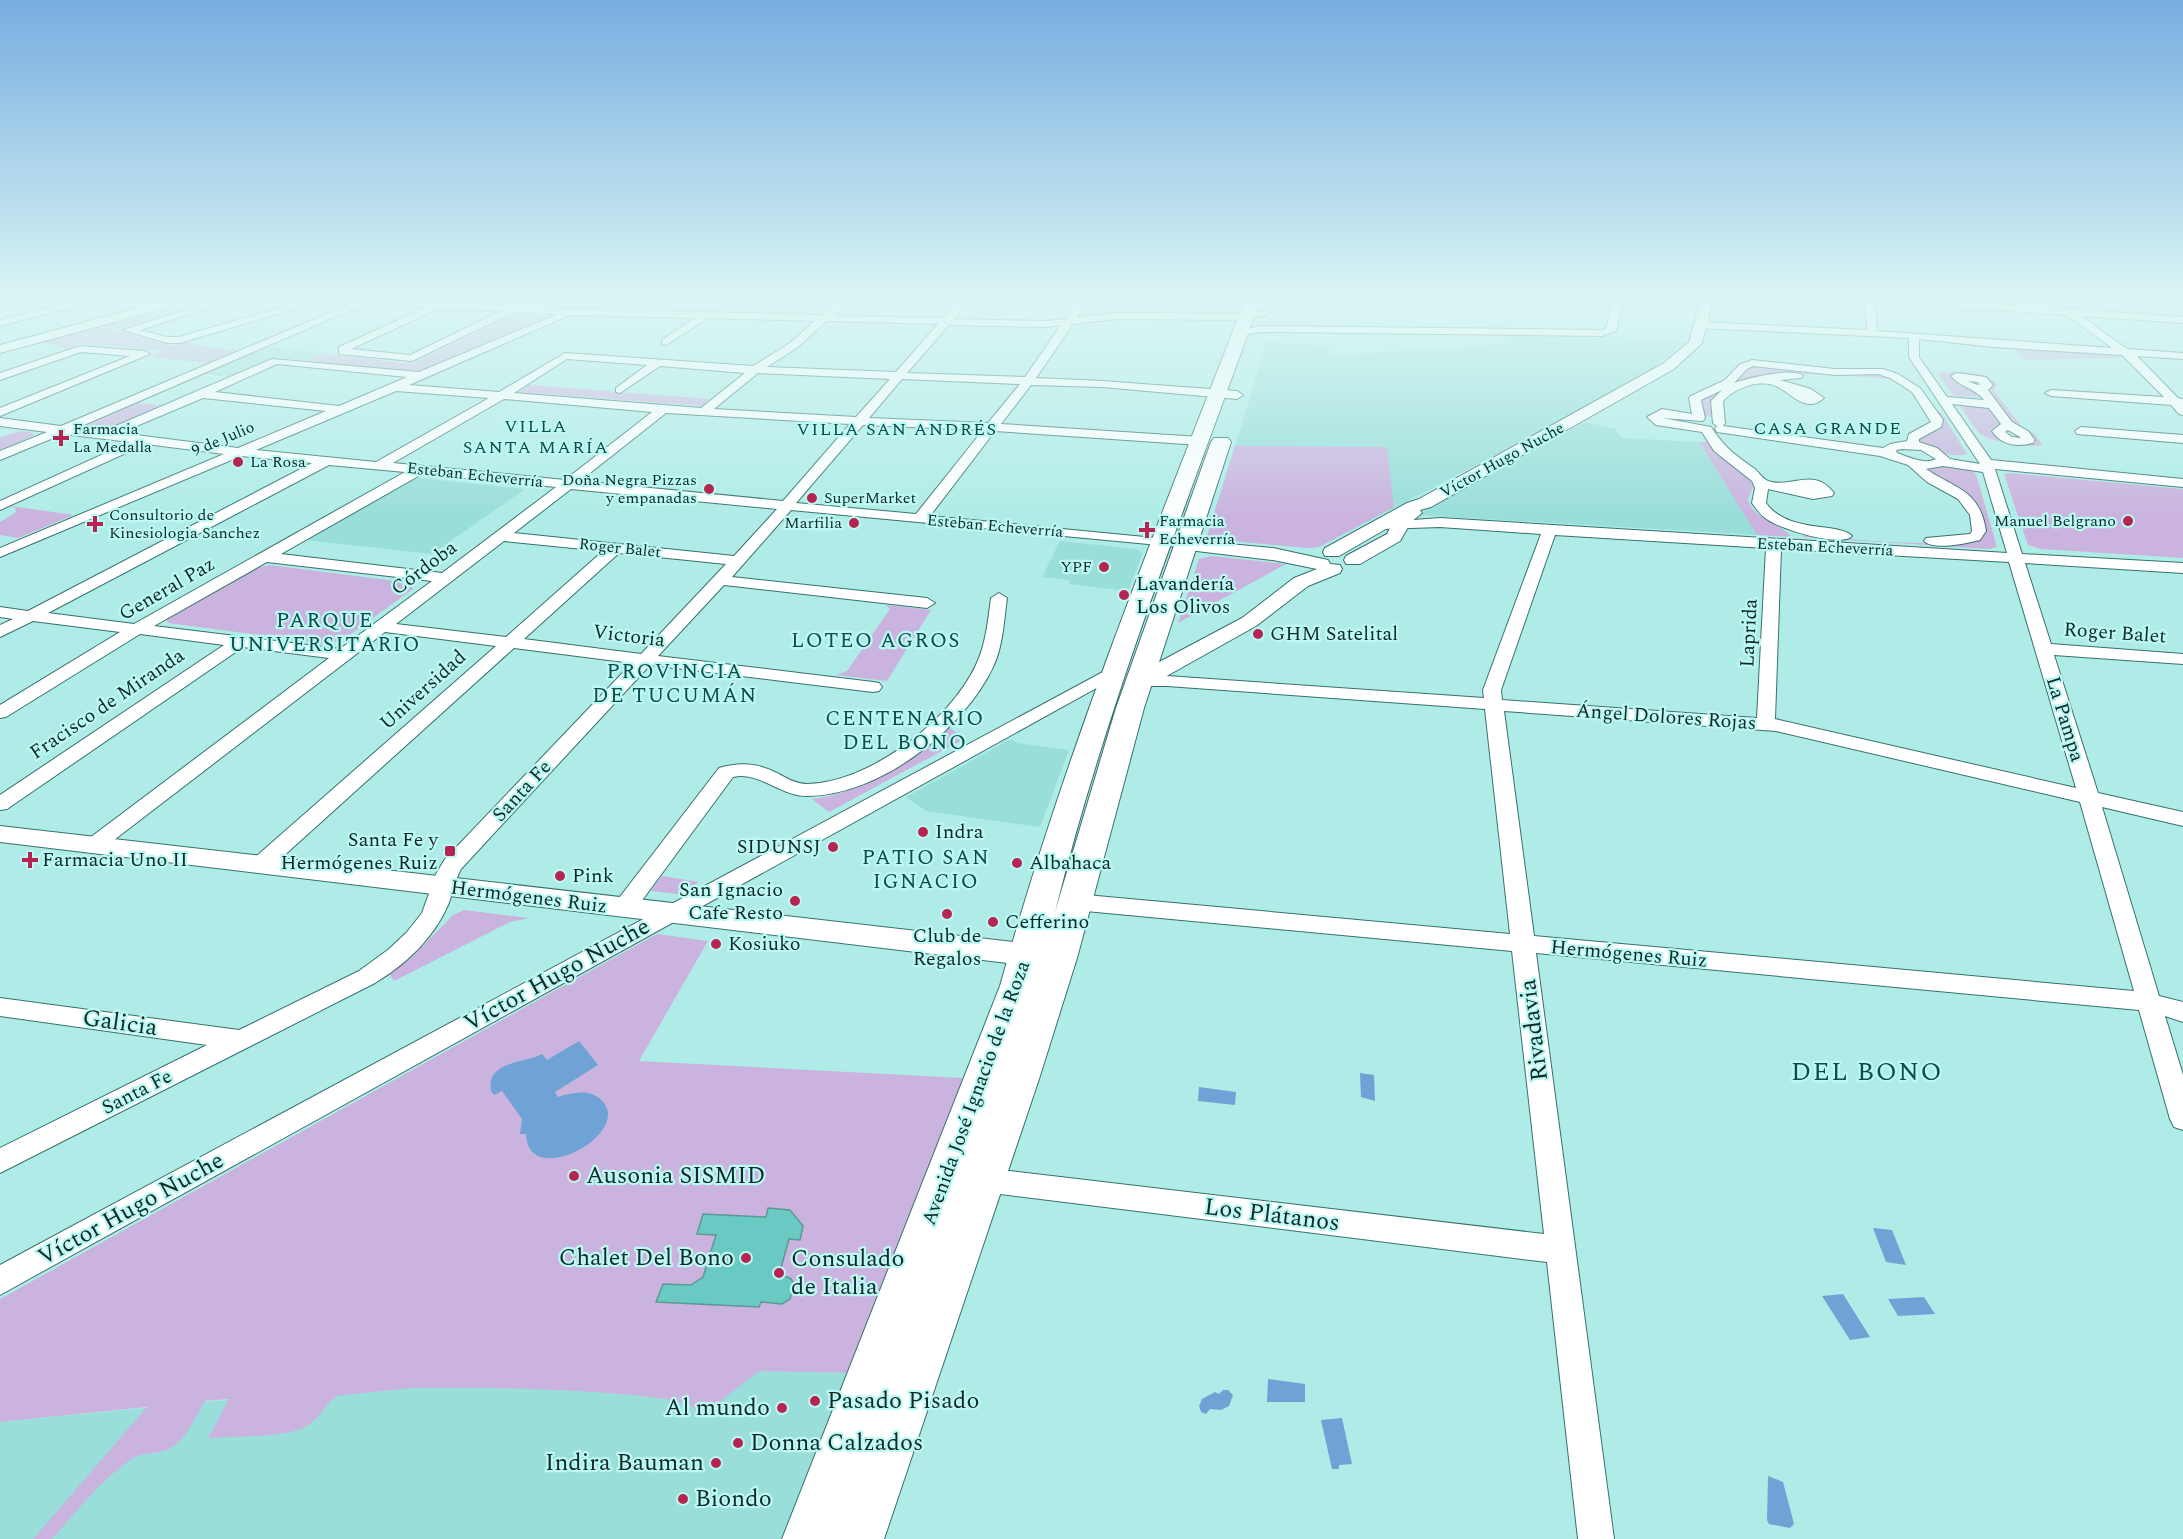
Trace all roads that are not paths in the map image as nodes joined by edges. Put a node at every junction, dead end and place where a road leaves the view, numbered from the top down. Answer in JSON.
{"nodes":[{"id":1,"x":93,"y":375,"type":"edge"},
{"id":2,"x":192,"y":375,"type":"edge"},
{"id":3,"x":245,"y":375,"type":"edge"},
{"id":4,"x":410,"y":375,"type":"edge"},
{"id":5,"x":424,"y":375,"type":"edge"},
{"id":6,"x":535,"y":375,"type":"edge"},
{"id":7,"x":641,"y":375,"type":"edge"},
{"id":8,"x":749,"y":375,"type":"edge"},
{"id":9,"x":852,"y":375,"type":"edge"},
{"id":10,"x":1032,"y":375,"type":"edge"},
{"id":11,"x":1236,"y":375,"type":"edge"},
{"id":12,"x":1653,"y":375,"type":"edge"},
{"id":13,"x":1736,"y":375,"type":"edge"},
{"id":14,"x":1890,"y":375,"type":"edge"},
{"id":15,"x":1926,"y":375,"type":"edge"},
{"id":16,"x":2150,"y":375,"type":"edge"},
{"id":17,"x":421,"y":376,"type":"junction"},
{"id":18,"x":896,"y":377,"type":"junction"},
{"id":19,"x":1765,"y":379,"type":"junction"},
{"id":20,"x":1028,"y":381,"type":"junction"},
{"id":21,"x":1904,"y":382,"type":"junction"},
{"id":22,"x":1784,"y":386,"type":"dead end"},
{"id":23,"x":395,"y":387,"type":"junction"},
{"id":24,"x":1233,"y":389,"type":"junction"},
{"id":25,"x":620,"y":390,"type":"dead end"},
{"id":26,"x":1982,"y":390,"type":"dead end"},
{"id":27,"x":2051,"y":393,"type":"dead end"},
{"id":28,"x":201,"y":394,"type":"junction"},
{"id":29,"x":501,"y":396,"type":"junction"},
{"id":30,"x":1945,"y":403,"type":"junction"},
{"id":31,"x":1992,"y":404,"type":"junction"},
{"id":32,"x":2180,"y":405,"type":"edge"},
{"id":33,"x":663,"y":409,"type":"junction"},
{"id":34,"x":1930,"y":409,"type":"junction"},
{"id":35,"x":340,"y":410,"type":"junction"},
{"id":36,"x":0,"y":412,"type":"edge"},
{"id":37,"x":704,"y":412,"type":"junction"},
{"id":38,"x":858,"y":421,"type":"junction"},
{"id":39,"x":0,"y":422,"type":"edge"},
{"id":40,"x":1709,"y":424,"type":"junction"},
{"id":41,"x":22,"y":425,"type":"junction"},
{"id":42,"x":2008,"y":425,"type":"dead end"},
{"id":43,"x":992,"y":427,"type":"junction"},
{"id":44,"x":62,"y":430,"type":"junction"},
{"id":45,"x":2082,"y":431,"type":"dead end"},
{"id":46,"x":0,"y":434,"type":"edge"},
{"id":47,"x":106,"y":435,"type":"junction"},
{"id":48,"x":2183,"y":439,"type":"edge"},
{"id":49,"x":146,"y":440,"type":"junction"},
{"id":50,"x":1200,"y":441,"type":"junction"},
{"id":51,"x":1913,"y":445,"type":"junction"},
{"id":52,"x":1891,"y":451,"type":"junction"},
{"id":53,"x":239,"y":452,"type":"junction"},
{"id":54,"x":0,"y":456,"type":"edge"},
{"id":55,"x":1940,"y":458,"type":"junction"},
{"id":56,"x":326,"y":460,"type":"junction"},
{"id":57,"x":1912,"y":462,"type":"junction"},
{"id":58,"x":1986,"y":464,"type":"junction"},
{"id":59,"x":378,"y":466,"type":"junction"},
{"id":60,"x":419,"y":470,"type":"junction"},
{"id":61,"x":2183,"y":483,"type":"edge"},
{"id":62,"x":567,"y":484,"type":"junction"},
{"id":63,"x":1761,"y":484,"type":"junction"},
{"id":64,"x":1781,"y":486,"type":"dead end"},
{"id":65,"x":1425,"y":503,"type":"junction"},
{"id":66,"x":0,"y":506,"type":"edge"},
{"id":67,"x":787,"y":506,"type":"junction"},
{"id":68,"x":921,"y":519,"type":"junction"},
{"id":69,"x":1790,"y":525,"type":"junction"},
{"id":70,"x":1376,"y":528,"type":"junction"},
{"id":71,"x":1398,"y":530,"type":"junction"},
{"id":72,"x":1550,"y":530,"type":"junction"},
{"id":73,"x":501,"y":536,"type":"junction"},
{"id":74,"x":1174,"y":544,"type":"junction"},
{"id":75,"x":1774,"y":544,"type":"junction"},
{"id":76,"x":1803,"y":546,"type":"junction"},
{"id":77,"x":616,"y":548,"type":"junction"},
{"id":78,"x":0,"y":553,"type":"edge"},
{"id":79,"x":266,"y":557,"type":"junction"},
{"id":80,"x":2015,"y":558,"type":"junction"},
{"id":81,"x":1327,"y":560,"type":"junction"},
{"id":82,"x":738,"y":561,"type":"junction"},
{"id":83,"x":2183,"y":568,"type":"edge"},
{"id":84,"x":446,"y":578,"type":"junction"},
{"id":85,"x":720,"y":580,"type":"junction"},
{"id":86,"x":999,"y":598,"type":"dead end"},
{"id":87,"x":927,"y":603,"type":"dead end"},
{"id":88,"x":0,"y":612,"type":"edge"},
{"id":89,"x":30,"y":616,"type":"junction"},
{"id":90,"x":381,"y":627,"type":"junction"},
{"id":91,"x":138,"y":629,"type":"junction"},
{"id":92,"x":0,"y":632,"type":"edge"},
{"id":93,"x":240,"y":642,"type":"junction"},
{"id":94,"x":509,"y":643,"type":"junction"},
{"id":95,"x":2043,"y":649,"type":"junction"},
{"id":96,"x":344,"y":655,"type":"junction"},
{"id":97,"x":2183,"y":658,"type":"edge"},
{"id":98,"x":645,"y":659,"type":"junction"},
{"id":99,"x":1126,"y":676,"type":"junction"},
{"id":100,"x":873,"y":687,"type":"dead end"},
{"id":101,"x":1494,"y":704,"type":"junction"},
{"id":102,"x":0,"y":713,"type":"edge"},
{"id":103,"x":1766,"y":724,"type":"junction"},
{"id":104,"x":2088,"y":797,"type":"junction"},
{"id":105,"x":0,"y":804,"type":"edge"},
{"id":106,"x":2183,"y":819,"type":"edge"},
{"id":107,"x":0,"y":834,"type":"edge"},
{"id":108,"x":94,"y":845,"type":"junction"},
{"id":109,"x":260,"y":865,"type":"junction"},
{"id":110,"x":442,"y":887,"type":"junction"},
{"id":111,"x":1075,"y":902,"type":"junction"},
{"id":112,"x":624,"y":908,"type":"junction"},
{"id":113,"x":669,"y":914,"type":"junction"},
{"id":114,"x":1524,"y":944,"type":"junction"},
{"id":115,"x":1042,"y":956,"type":"junction"},
{"id":116,"x":2149,"y":1002,"type":"junction"},
{"id":117,"x":0,"y":1007,"type":"edge"},
{"id":118,"x":2183,"y":1012,"type":"edge"},
{"id":119,"x":240,"y":1040,"type":"junction"},
{"id":120,"x":2183,"y":1119,"type":"edge"},
{"id":121,"x":0,"y":1161,"type":"edge"},
{"id":122,"x":984,"y":1180,"type":"junction"},
{"id":123,"x":1561,"y":1250,"type":"junction"},
{"id":124,"x":0,"y":1281,"type":"edge"},
{"id":125,"x":809,"y":1539,"type":"edge"},
{"id":126,"x":857,"y":1539,"type":"edge"},
{"id":127,"x":1596,"y":1539,"type":"edge"}],
"edges":[{"from":1,"to":36,"type":"street"},
{"from":2,"to":44,"type":"street"},
{"from":3,"to":28,"type":"street"},
{"from":4,"to":17,"type":"street"},
{"from":5,"to":17,"type":"street","name":"9 de Julio"},
{"from":6,"to":29,"type":"street"},
{"from":7,"to":25,"type":"street"},
{"from":8,"to":37,"type":"street"},
{"from":9,"to":18,"type":"street"},
{"from":10,"to":20,"type":"street"},
{"from":11,"to":24,"type":"main road","name":"Avenida José Ignacio de la Roza"},
{"from":12,"to":65,"type":"street","name":"Víctor Hugo Nuche"},
{"from":13,"to":40,"type":"street"},
{"from":14,"to":21,"type":"street"},
{"from":15,"to":30,"type":"street","name":"La Pampa"},
{"from":16,"to":32,"type":"street"},
{"from":17,"to":23,"type":"street","name":"9 de Julio"},
{"from":18,"to":20,"type":"street"},
{"from":18,"to":38,"type":"street","name":"Santa Fe"},
{"from":19,"to":21,"type":"street"},
{"from":19,"to":22,"type":"street"},
{"from":19,"to":40,"type":"street"},
{"from":20,"to":24,"type":"street"},
{"from":20,"to":43,"type":"street"},
{"from":21,"to":34,"type":"street"},
{"from":23,"to":29,"type":"street"},
{"from":23,"to":35,"type":"street","name":"9 de Julio"},
{"from":24,"to":50,"type":"main road","name":"Avenida José Ignacio de la Roza"},
{"from":24,"to":74,"type":"main road","name":"Avenida José Ignacio de la Roza"},
{"from":26,"to":31,"type":"street"},
{"from":27,"to":32,"type":"street"},
{"from":28,"to":35,"type":"street"},
{"from":28,"to":47,"type":"street"},
{"from":29,"to":33,"type":"street"},
{"from":29,"to":59,"type":"street"},
{"from":30,"to":31,"type":"street"},
{"from":30,"to":34,"type":"street"},
{"from":30,"to":58,"type":"street","name":"La Pampa"},
{"from":31,"to":42,"type":"street"},
{"from":33,"to":37,"type":"street"},
{"from":33,"to":62,"type":"street","name":"Córdoba"},
{"from":34,"to":51,"type":"street"},
{"from":35,"to":53,"type":"street","name":"9 de Julio"},
{"from":37,"to":38,"type":"street"},
{"from":38,"to":43,"type":"street"},
{"from":38,"to":67,"type":"street","name":"Santa Fe"},
{"from":39,"to":41,"type":"street","name":"Esteban Echeverría"},
{"from":40,"to":52,"type":"street"},
{"from":40,"to":63,"type":"street"},
{"from":41,"to":44,"type":"street","name":"Esteban Echeverría"},
{"from":41,"to":46,"type":"street"},
{"from":43,"to":50,"type":"street"},
{"from":43,"to":68,"type":"street"},
{"from":44,"to":47,"type":"street","name":"Esteban Echeverría"},
{"from":44,"to":54,"type":"street"},
{"from":45,"to":48,"type":"street"},
{"from":47,"to":49,"type":"street","name":"Esteban Echeverría"},
{"from":49,"to":53,"type":"street","name":"Esteban Echeverría"},
{"from":49,"to":66,"type":"street"},
{"from":50,"to":74,"type":"main road","name":"Avenida José Ignacio de la Roza"},
{"from":51,"to":52,"type":"street"},
{"from":51,"to":55,"type":"street"},
{"from":52,"to":57,"type":"street"},
{"from":53,"to":56,"type":"street","name":"Esteban Echeverría"},
{"from":53,"to":78,"type":"street","name":"9 de Julio"},
{"from":55,"to":57,"type":"street"},
{"from":55,"to":58,"type":"street"},
{"from":56,"to":59,"type":"street","name":"Esteban Echeverría"},
{"from":56,"to":89,"type":"street"},
{"from":57,"to":69,"type":"street"},
{"from":58,"to":61,"type":"street"},
{"from":58,"to":80,"type":"street","name":"La Pampa"},
{"from":59,"to":60,"type":"street","name":"Esteban Echeverría"},
{"from":60,"to":62,"type":"street","name":"Esteban Echeverría"},
{"from":60,"to":79,"type":"street","name":"General Paz"},
{"from":62,"to":67,"type":"street","name":"Esteban Echeverría"},
{"from":62,"to":73,"type":"street","name":"Córdoba"},
{"from":63,"to":64,"type":"street"},
{"from":63,"to":69,"type":"street"},
{"from":65,"to":70,"type":"street","name":"Víctor Hugo Nuche"},
{"from":65,"to":71,"type":"street","name":"Víctor Hugo Nuche"},
{"from":67,"to":68,"type":"street","name":"Esteban Echeverría"},
{"from":67,"to":82,"type":"street","name":"Santa Fe"},
{"from":68,"to":74,"type":"street","name":"Esteban Echeverría"},
{"from":69,"to":76,"type":"street"},
{"from":70,"to":71,"type":"street","name":"Esteban Echeverría"},
{"from":70,"to":81,"type":"street","name":"Esteban Echeverría"},
{"from":71,"to":72,"type":"street","name":"Esteban Echeverría"},
{"from":71,"to":81,"type":"street","name":"Esteban Echeverría"},
{"from":72,"to":75,"type":"street","name":"Esteban Echeverría"},
{"from":72,"to":101,"type":"street","name":"Rivadavia"},
{"from":73,"to":77,"type":"street","name":"Roger Balet"},
{"from":73,"to":84,"type":"street","name":"Córdoba"},
{"from":74,"to":81,"type":"street","name":"Esteban Echeverría"},
{"from":74,"to":99,"type":"main road","name":"Avenida José Ignacio de la Roza"},
{"from":75,"to":76,"type":"street","name":"Esteban Echeverría"},
{"from":75,"to":103,"type":"street","name":"Laprida"},
{"from":76,"to":80,"type":"street","name":"Esteban Echeverría"},
{"from":77,"to":82,"type":"street","name":"Roger Balet"},
{"from":77,"to":94,"type":"street","name":"Universidad"},
{"from":79,"to":84,"type":"street"},
{"from":79,"to":91,"type":"street","name":"General Paz"},
{"from":80,"to":83,"type":"street","name":"Esteban Echeverría"},
{"from":80,"to":95,"type":"street","name":"La Pampa"},
{"from":81,"to":99,"type":"street","name":"Víctor Hugo Nuche"},
{"from":82,"to":85,"type":"street","name":"Santa Fe"},
{"from":84,"to":90,"type":"street","name":"Córdoba"},
{"from":85,"to":87,"type":"street"},
{"from":85,"to":98,"type":"street","name":"Santa Fe"},
{"from":86,"to":112,"type":"street"},
{"from":88,"to":89,"type":"street"},
{"from":89,"to":91,"type":"street"},
{"from":89,"to":92,"type":"street"},
{"from":90,"to":94,"type":"street","name":"Victoria"},
{"from":90,"to":96,"type":"street","name":"Córdoba"},
{"from":91,"to":93,"type":"street"},
{"from":91,"to":102,"type":"street","name":"General Paz"},
{"from":93,"to":96,"type":"street"},
{"from":93,"to":105,"type":"street","name":"Fracisco de Miranda"},
{"from":94,"to":98,"type":"street","name":"Victoria"},
{"from":94,"to":109,"type":"street","name":"Universidad"},
{"from":95,"to":97,"type":"street","name":"Roger Balet"},
{"from":95,"to":104,"type":"street","name":"La Pampa"},
{"from":96,"to":108,"type":"street","name":"Córdoba"},
{"from":98,"to":100,"type":"street","name":"Victoria"},
{"from":98,"to":110,"type":"street","name":"Santa Fe"},
{"from":99,"to":101,"type":"street","name":"Ángel Dolores Rojas"},
{"from":99,"to":111,"type":"main road","name":"Avenida José Ignacio de la Roza"},
{"from":99,"to":113,"type":"street","name":"Víctor Hugo Nuche"},
{"from":99,"to":115,"type":"main road","name":"Avenida José Ignacio de la Roza"},
{"from":101,"to":103,"type":"street","name":"Ángel Dolores Rojas"},
{"from":101,"to":114,"type":"street","name":"Rivadavia"},
{"from":103,"to":104,"type":"street","name":"Ángel Dolores Rojas"},
{"from":104,"to":106,"type":"street","name":"Ángel Dolores Rojas"},
{"from":104,"to":116,"type":"street","name":"La Pampa"},
{"from":107,"to":108,"type":"street","name":"Hermógenes Ruiz"},
{"from":108,"to":109,"type":"street","name":"Hermógenes Ruiz"},
{"from":109,"to":110,"type":"street","name":"Hermógenes Ruiz"},
{"from":110,"to":112,"type":"street","name":"Hermógenes Ruiz"},
{"from":110,"to":119,"type":"street","name":"Santa Fe"},
{"from":111,"to":114,"type":"street","name":"Hermógenes Ruiz"},
{"from":111,"to":115,"type":"main road","name":"Avenida José Ignacio de la Roza"},
{"from":112,"to":113,"type":"street","name":"Hermógenes Ruiz"},
{"from":113,"to":115,"type":"street","name":"Hermógenes Ruiz"},
{"from":113,"to":124,"type":"street","name":"Víctor Hugo Nuche"},
{"from":114,"to":116,"type":"street","name":"Hermógenes Ruiz"},
{"from":114,"to":123,"type":"street","name":"Rivadavia"},
{"from":115,"to":122,"type":"main road","name":"Avenida José Ignacio de la Roza"},
{"from":115,"to":125,"type":"main road","name":"Avenida José Ignacio de la Roza"},
{"from":116,"to":118,"type":"street","name":"Hermógenes Ruiz"},
{"from":116,"to":120,"type":"street","name":"La Pampa"},
{"from":117,"to":119,"type":"street","name":"Galicia"},
{"from":119,"to":121,"type":"street","name":"Santa Fe"},
{"from":122,"to":123,"type":"street","name":"Los Plátanos"},
{"from":122,"to":126,"type":"main road","name":"Avenida José Ignacio de la Roza"},
{"from":123,"to":127,"type":"street","name":"Rivadavia"}]}
